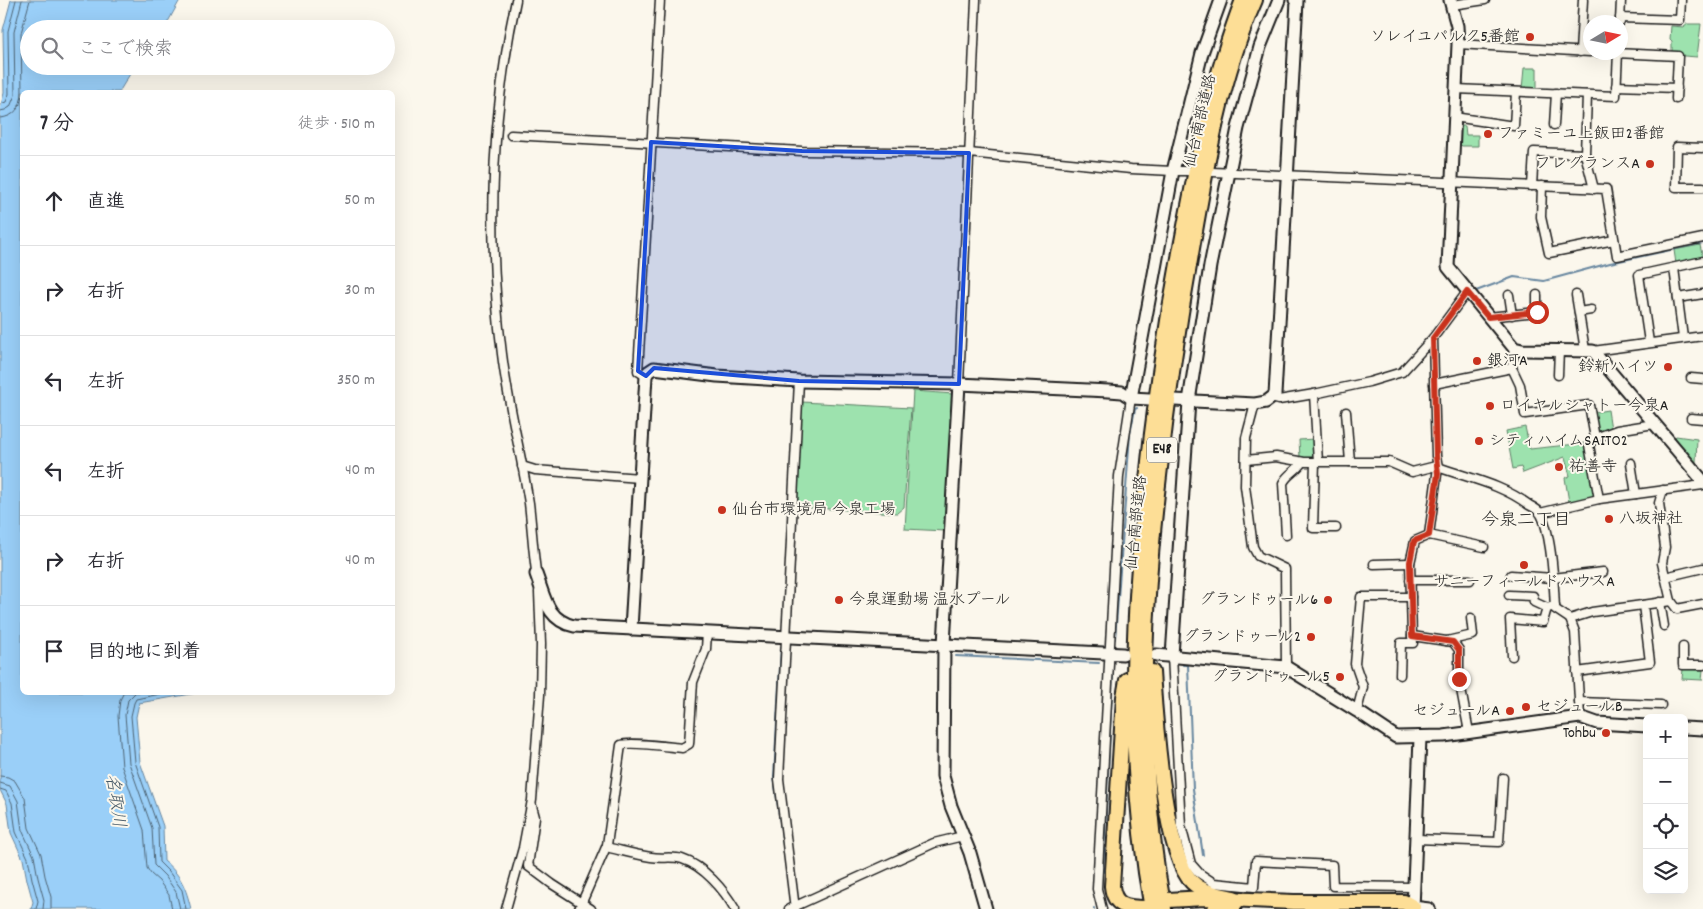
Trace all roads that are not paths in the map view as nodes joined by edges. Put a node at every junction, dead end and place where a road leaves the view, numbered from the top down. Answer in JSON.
{"nodes":[{"id":1,"x":516,"y":0,"type":"edge"},
{"id":2,"x":660,"y":0,"type":"edge"},
{"id":3,"x":976,"y":0,"type":"edge"},
{"id":4,"x":1221,"y":0,"type":"edge"},
{"id":5,"x":1243,"y":0,"type":"edge"},
{"id":6,"x":1255,"y":0,"type":"edge"},
{"id":7,"x":1279,"y":0,"type":"edge"},
{"id":8,"x":1295,"y":0,"type":"edge"},
{"id":9,"x":1484,"y":0,"type":"edge"},
{"id":10,"x":1583,"y":0,"type":"edge"},
{"id":11,"x":1621,"y":0,"type":"edge"},
{"id":12,"x":1681,"y":0,"type":"edge"},
{"id":13,"x":1451,"y":3,"type":"edge"},
{"id":14,"x":1620,"y":15,"type":"edge"},
{"id":15,"x":1628,"y":20,"type":"edge"},
{"id":16,"x":1458,"y":44,"type":"junction"},
{"id":17,"x":1580,"y":52,"type":"joint"},
{"id":18,"x":1628,"y":54,"type":"edge"},
{"id":19,"x":1618,"y":60,"type":"edge"},
{"id":20,"x":1616,"y":86,"type":"junction"},
{"id":21,"x":1676,"y":88,"type":"junction"},
{"id":22,"x":1456,"y":89,"type":"junction"},
{"id":23,"x":1516,"y":92,"type":"junction"},
{"id":24,"x":1556,"y":93,"type":"junction"},
{"id":25,"x":1587,"y":95,"type":"junction"},
{"id":26,"x":1676,"y":99,"type":"dead end"},
{"id":27,"x":1454,"y":117,"type":"junction"},
{"id":28,"x":1554,"y":125,"type":"dead end"},
{"id":29,"x":511,"y":135,"type":"dead end"},
{"id":30,"x":651,"y":142,"type":"junction"},
{"id":31,"x":1703,"y":148,"type":"edge"},
{"id":32,"x":969,"y":153,"type":"junction"},
{"id":33,"x":1585,"y":154,"type":"junction"},
{"id":34,"x":1173,"y":171,"type":"junction"},
{"id":35,"x":1189,"y":171,"type":"dead end"},
{"id":36,"x":1212,"y":172,"type":"dead end"},
{"id":37,"x":1229,"y":172,"type":"junction"},
{"id":38,"x":1288,"y":175,"type":"junction"},
{"id":39,"x":1452,"y":184,"type":"junction"},
{"id":40,"x":1532,"y":186,"type":"junction"},
{"id":41,"x":1542,"y":186,"type":"junction"},
{"id":42,"x":1703,"y":187,"type":"edge"},
{"id":43,"x":1594,"y":189,"type":"junction"},
{"id":44,"x":1703,"y":238,"type":"edge"},
{"id":45,"x":1614,"y":240,"type":"junction"},
{"id":46,"x":1703,"y":261,"type":"edge"},
{"id":47,"x":1674,"y":268,"type":"junction"},
{"id":48,"x":1467,"y":292,"type":"junction"},
{"id":49,"x":1509,"y":294,"type":"dead end"},
{"id":50,"x":1703,"y":294,"type":"edge"},
{"id":51,"x":1537,"y":295,"type":"dead end"},
{"id":52,"x":1576,"y":295,"type":"dead end"},
{"id":53,"x":1678,"y":298,"type":"junction"},
{"id":54,"x":1591,"y":310,"type":"dead end"},
{"id":55,"x":1579,"y":312,"type":"junction"},
{"id":56,"x":1512,"y":315,"type":"junction"},
{"id":57,"x":1488,"y":317,"type":"junction"},
{"id":58,"x":1703,"y":336,"type":"edge"},
{"id":59,"x":1433,"y":338,"type":"junction"},
{"id":60,"x":1683,"y":338,"type":"junction"},
{"id":61,"x":1649,"y":342,"type":"junction"},
{"id":62,"x":1514,"y":348,"type":"junction"},
{"id":63,"x":1559,"y":350,"type":"junction"},
{"id":64,"x":1589,"y":351,"type":"junction"},
{"id":65,"x":1512,"y":368,"type":"junction"},
{"id":66,"x":1558,"y":374,"type":"dead end"},
{"id":67,"x":646,"y":376,"type":"junction"},
{"id":68,"x":1691,"y":378,"type":"dead end"},
{"id":69,"x":1703,"y":379,"type":"edge"},
{"id":70,"x":799,"y":381,"type":"junction"},
{"id":71,"x":959,"y":384,"type":"junction"},
{"id":72,"x":1434,"y":384,"type":"junction"},
{"id":73,"x":1314,"y":394,"type":"junction"},
{"id":74,"x":1131,"y":398,"type":"junction"},
{"id":75,"x":1271,"y":398,"type":"junction"},
{"id":76,"x":1150,"y":399,"type":"dead end"},
{"id":77,"x":1174,"y":400,"type":"dead end"},
{"id":78,"x":1189,"y":401,"type":"junction"},
{"id":79,"x":1255,"y":404,"type":"junction"},
{"id":80,"x":1346,"y":412,"type":"dead end"},
{"id":81,"x":1691,"y":418,"type":"dead end"},
{"id":82,"x":1703,"y":419,"type":"edge"},
{"id":83,"x":1654,"y":424,"type":"junction"},
{"id":84,"x":1595,"y":438,"type":"junction"},
{"id":85,"x":1246,"y":460,"type":"junction"},
{"id":86,"x":1302,"y":462,"type":"junction"},
{"id":87,"x":1317,"y":462,"type":"junction"},
{"id":88,"x":1350,"y":462,"type":"junction"},
{"id":89,"x":1631,"y":463,"type":"dead end"},
{"id":90,"x":522,"y":466,"type":"junction"},
{"id":91,"x":1438,"y":467,"type":"junction"},
{"id":92,"x":640,"y":478,"type":"junction"},
{"id":93,"x":1703,"y":481,"type":"edge"},
{"id":94,"x":1703,"y":485,"type":"edge"},
{"id":95,"x":1663,"y":490,"type":"junction"},
{"id":96,"x":1636,"y":494,"type":"junction"},
{"id":97,"x":1599,"y":499,"type":"junction"},
{"id":98,"x":1540,"y":513,"type":"junction"},
{"id":99,"x":1336,"y":528,"type":"dead end"},
{"id":100,"x":1286,"y":535,"type":"dead end"},
{"id":101,"x":1429,"y":535,"type":"junction"},
{"id":102,"x":1151,"y":541,"type":"junction"},
{"id":103,"x":1484,"y":547,"type":"dead end"},
{"id":104,"x":1410,"y":562,"type":"junction"},
{"id":105,"x":1374,"y":564,"type":"dead end"},
{"id":106,"x":1703,"y":568,"type":"edge"},
{"id":107,"x":1603,"y":572,"type":"dead end"},
{"id":108,"x":536,"y":574,"type":"junction"},
{"id":109,"x":1511,"y":575,"type":"dead end"},
{"id":110,"x":1665,"y":577,"type":"junction"},
{"id":111,"x":1553,"y":578,"type":"junction"},
{"id":112,"x":1410,"y":580,"type":"junction"},
{"id":113,"x":1470,"y":580,"type":"dead end"},
{"id":114,"x":1508,"y":594,"type":"dead end"},
{"id":115,"x":1411,"y":597,"type":"junction"},
{"id":116,"x":1671,"y":601,"type":"junction"},
{"id":117,"x":1660,"y":602,"type":"junction"},
{"id":118,"x":1703,"y":604,"type":"edge"},
{"id":119,"x":1643,"y":605,"type":"junction"},
{"id":120,"x":1551,"y":607,"type":"junction"},
{"id":121,"x":1471,"y":618,"type":"dead end"},
{"id":122,"x":1570,"y":619,"type":"junction"},
{"id":123,"x":1664,"y":626,"type":"dead end"},
{"id":124,"x":631,"y":629,"type":"junction"},
{"id":125,"x":1134,"y":632,"type":"junction"},
{"id":126,"x":707,"y":635,"type":"junction"},
{"id":127,"x":787,"y":636,"type":"junction"},
{"id":128,"x":1412,"y":636,"type":"junction"},
{"id":129,"x":1447,"y":641,"type":"junction"},
{"id":130,"x":944,"y":644,"type":"junction"},
{"id":131,"x":1683,"y":647,"type":"dead end"},
{"id":132,"x":1109,"y":653,"type":"junction"},
{"id":133,"x":1123,"y":654,"type":"dead end"},
{"id":134,"x":1156,"y":655,"type":"dead end"},
{"id":135,"x":1172,"y":656,"type":"junction"},
{"id":136,"x":1512,"y":656,"type":"dead end"},
{"id":137,"x":1703,"y":666,"type":"edge"},
{"id":138,"x":1286,"y":667,"type":"junction"},
{"id":139,"x":1577,"y":672,"type":"junction"},
{"id":140,"x":1400,"y":675,"type":"dead end"},
{"id":141,"x":1580,"y":702,"type":"junction"},
{"id":142,"x":1661,"y":705,"type":"dead end"},
{"id":143,"x":1357,"y":711,"type":"junction"},
{"id":144,"x":1580,"y":717,"type":"junction"},
{"id":145,"x":1643,"y":726,"type":"edge"},
{"id":146,"x":1688,"y":728,"type":"edge"},
{"id":147,"x":1703,"y":728,"type":"edge"},
{"id":148,"x":1469,"y":732,"type":"junction"},
{"id":149,"x":1420,"y":738,"type":"junction"},
{"id":150,"x":1503,"y":778,"type":"dead end"},
{"id":151,"x":531,"y":803,"type":"junction"},
{"id":152,"x":963,"y":836,"type":"junction"},
{"id":153,"x":1416,"y":839,"type":"junction"},
{"id":154,"x":607,"y":845,"type":"junction"},
{"id":155,"x":1413,"y":887,"type":"junction"},
{"id":156,"x":1234,"y":902,"type":"junction"},
{"id":157,"x":1167,"y":905,"type":"edge"},
{"id":158,"x":580,"y":906,"type":"edge"},
{"id":159,"x":1147,"y":906,"type":"edge"},
{"id":160,"x":793,"y":908,"type":"edge"},
{"id":161,"x":1123,"y":908,"type":"edge"},
{"id":162,"x":1412,"y":908,"type":"edge"},
{"id":163,"x":506,"y":909,"type":"edge"},
{"id":164,"x":591,"y":909,"type":"edge"},
{"id":165,"x":735,"y":909,"type":"edge"},
{"id":166,"x":986,"y":909,"type":"edge"},
{"id":167,"x":1102,"y":909,"type":"edge"},
{"id":168,"x":1215,"y":909,"type":"edge"},
{"id":169,"x":1267,"y":909,"type":"edge"},
{"id":170,"x":1429,"y":909,"type":"edge"}],
"edges":[{"from":1,"to":90,"type":"street"},
{"from":2,"to":30,"type":"street"},
{"from":3,"to":32,"type":"street"},
{"from":4,"to":34,"type":"street"},
{"from":5,"to":125,"type":"highway","name":"仙台南部道路","number":"E48"},
{"from":6,"to":102,"type":"highway","name":"仙台南部道路","number":"E48"},
{"from":7,"to":37,"type":"street"},
{"from":8,"to":38,"type":"street"},
{"from":9,"to":13,"type":"street"},
{"from":10,"to":17,"type":"street"},
{"from":11,"to":14,"type":"street"},
{"from":12,"to":15,"type":"street"},
{"from":13,"to":16,"type":"street"},
{"from":16,"to":17,"type":"street"},
{"from":16,"to":22,"type":"street"},
{"from":18,"to":21,"type":"street"},
{"from":19,"to":20,"type":"street"},
{"from":20,"to":21,"type":"street"},
{"from":20,"to":25,"type":"street"},
{"from":21,"to":26,"type":"street"},
{"from":22,"to":23,"type":"street"},
{"from":22,"to":27,"type":"street"},
{"from":23,"to":24,"type":"street"},
{"from":23,"to":27,"type":"street"},
{"from":24,"to":25,"type":"street"},
{"from":24,"to":28,"type":"street"},
{"from":25,"to":33,"type":"street"},
{"from":27,"to":39,"type":"street"},
{"from":29,"to":30,"type":"street"},
{"from":30,"to":32,"type":"street"},
{"from":30,"to":67,"type":"street"},
{"from":31,"to":42,"type":"street"},
{"from":32,"to":34,"type":"street"},
{"from":32,"to":71,"type":"street"},
{"from":33,"to":40,"type":"street"},
{"from":33,"to":43,"type":"street"},
{"from":34,"to":35,"type":"street"},
{"from":34,"to":74,"type":"street"},
{"from":36,"to":37,"type":"street"},
{"from":37,"to":38,"type":"street"},
{"from":37,"to":78,"type":"street"},
{"from":38,"to":39,"type":"street"},
{"from":38,"to":75,"type":"street"},
{"from":39,"to":40,"type":"street"},
{"from":39,"to":48,"type":"street"},
{"from":40,"to":41,"type":"street"},
{"from":41,"to":43,"type":"street"},
{"from":41,"to":45,"type":"street"},
{"from":43,"to":45,"type":"street"},
{"from":44,"to":45,"type":"street"},
{"from":46,"to":47,"type":"street"},
{"from":47,"to":53,"type":"street"},
{"from":47,"to":61,"type":"street"},
{"from":48,"to":57,"type":"street"},
{"from":48,"to":59,"type":"street"},
{"from":49,"to":56,"type":"street"},
{"from":50,"to":53,"type":"street"},
{"from":51,"to":56,"type":"street"},
{"from":52,"to":55,"type":"street"},
{"from":53,"to":60,"type":"street"},
{"from":54,"to":55,"type":"street"},
{"from":55,"to":64,"type":"street"},
{"from":56,"to":57,"type":"street"},
{"from":57,"to":62,"type":"street"},
{"from":58,"to":60,"type":"street"},
{"from":59,"to":72,"type":"street"},
{"from":59,"to":73,"type":"street"},
{"from":60,"to":61,"type":"street"},
{"from":61,"to":64,"type":"street"},
{"from":62,"to":63,"type":"street"},
{"from":62,"to":65,"type":"street"},
{"from":63,"to":64,"type":"street"},
{"from":63,"to":66,"type":"street"},
{"from":64,"to":83,"type":"street"},
{"from":65,"to":72,"type":"street"},
{"from":65,"to":84,"type":"street"},
{"from":67,"to":70,"type":"street"},
{"from":67,"to":92,"type":"street"},
{"from":68,"to":69,"type":"street"},
{"from":70,"to":71,"type":"street"},
{"from":70,"to":127,"type":"street"},
{"from":71,"to":74,"type":"street"},
{"from":71,"to":130,"type":"street"},
{"from":72,"to":91,"type":"street"},
{"from":73,"to":75,"type":"street"},
{"from":73,"to":87,"type":"street"},
{"from":74,"to":76,"type":"street"},
{"from":74,"to":132,"type":"street"},
{"from":75,"to":79,"type":"street"},
{"from":77,"to":78,"type":"street"},
{"from":78,"to":79,"type":"street"},
{"from":78,"to":135,"type":"street"},
{"from":79,"to":85,"type":"street"},
{"from":80,"to":88,"type":"street"},
{"from":81,"to":82,"type":"street"},
{"from":83,"to":84,"type":"street"},
{"from":83,"to":93,"type":"street"},
{"from":84,"to":97,"type":"street"},
{"from":85,"to":86,"type":"street"},
{"from":85,"to":138,"type":"street"},
{"from":86,"to":87,"type":"street"},
{"from":86,"to":100,"type":"street"},
{"from":87,"to":88,"type":"street"},
{"from":87,"to":99,"type":"street"},
{"from":88,"to":91,"type":"street"},
{"from":89,"to":96,"type":"street"},
{"from":90,"to":92,"type":"street"},
{"from":90,"to":108,"type":"street"},
{"from":91,"to":98,"type":"street"},
{"from":91,"to":101,"type":"street"},
{"from":92,"to":124,"type":"street"},
{"from":94,"to":95,"type":"street"},
{"from":95,"to":96,"type":"street"},
{"from":95,"to":110,"type":"street"},
{"from":96,"to":97,"type":"street"},
{"from":97,"to":98,"type":"street"},
{"from":98,"to":111,"type":"street"},
{"from":101,"to":103,"type":"street"},
{"from":101,"to":104,"type":"street"},
{"from":102,"to":156,"type":"highway"},
{"from":102,"to":157,"type":"highway","name":"仙台南部道路","number":"E48"},
{"from":104,"to":105,"type":"street"},
{"from":104,"to":112,"type":"street"},
{"from":106,"to":110,"type":"street"},
{"from":107,"to":111,"type":"street"},
{"from":108,"to":124,"type":"street"},
{"from":108,"to":151,"type":"street"},
{"from":109,"to":111,"type":"street"},
{"from":110,"to":116,"type":"street"},
{"from":111,"to":120,"type":"street"},
{"from":112,"to":113,"type":"street"},
{"from":112,"to":115,"type":"street"},
{"from":114,"to":120,"type":"street"},
{"from":115,"to":128,"type":"street"},
{"from":115,"to":143,"type":"street"},
{"from":116,"to":117,"type":"street"},
{"from":116,"to":118,"type":"street"},
{"from":117,"to":119,"type":"street"},
{"from":117,"to":123,"type":"street"},
{"from":119,"to":122,"type":"street"},
{"from":119,"to":139,"type":"street"},
{"from":120,"to":122,"type":"street"},
{"from":120,"to":136,"type":"street"},
{"from":121,"to":129,"type":"street"},
{"from":122,"to":139,"type":"street"},
{"from":124,"to":126,"type":"street"},
{"from":125,"to":159,"type":"highway","name":"仙台南部道路","number":"E48"},
{"from":125,"to":161,"type":"highway"},
{"from":126,"to":127,"type":"street"},
{"from":126,"to":154,"type":"street"},
{"from":127,"to":130,"type":"street"},
{"from":127,"to":160,"type":"street"},
{"from":128,"to":129,"type":"street"},
{"from":128,"to":140,"type":"street"},
{"from":129,"to":148,"type":"street"},
{"from":130,"to":132,"type":"street"},
{"from":130,"to":152,"type":"street"},
{"from":131,"to":137,"type":"street"},
{"from":132,"to":133,"type":"street"},
{"from":132,"to":167,"type":"street"},
{"from":134,"to":135,"type":"street"},
{"from":135,"to":138,"type":"street"},
{"from":135,"to":155,"type":"street"},
{"from":138,"to":143,"type":"street"},
{"from":139,"to":141,"type":"street"},
{"from":141,"to":142,"type":"street"},
{"from":141,"to":144,"type":"street"},
{"from":143,"to":149,"type":"street"},
{"from":144,"to":145,"type":"street"},
{"from":144,"to":148,"type":"street"},
{"from":146,"to":147,"type":"street"},
{"from":148,"to":149,"type":"street"},
{"from":149,"to":153,"type":"street"},
{"from":150,"to":153,"type":"street"},
{"from":151,"to":158,"type":"street"},
{"from":151,"to":163,"type":"street"},
{"from":152,"to":160,"type":"street"},
{"from":152,"to":166,"type":"street"},
{"from":153,"to":155,"type":"street"},
{"from":154,"to":158,"type":"street"},
{"from":154,"to":165,"type":"street"},
{"from":155,"to":162,"type":"street"},
{"from":156,"to":157,"type":"highway"},
{"from":156,"to":162,"type":"highway"},
{"from":156,"to":168,"type":"highway"},
{"from":156,"to":169,"type":"highway"},
{"from":158,"to":164,"type":"street"},
{"from":159,"to":161,"type":"highway"},
{"from":162,"to":170,"type":"street"}]}
